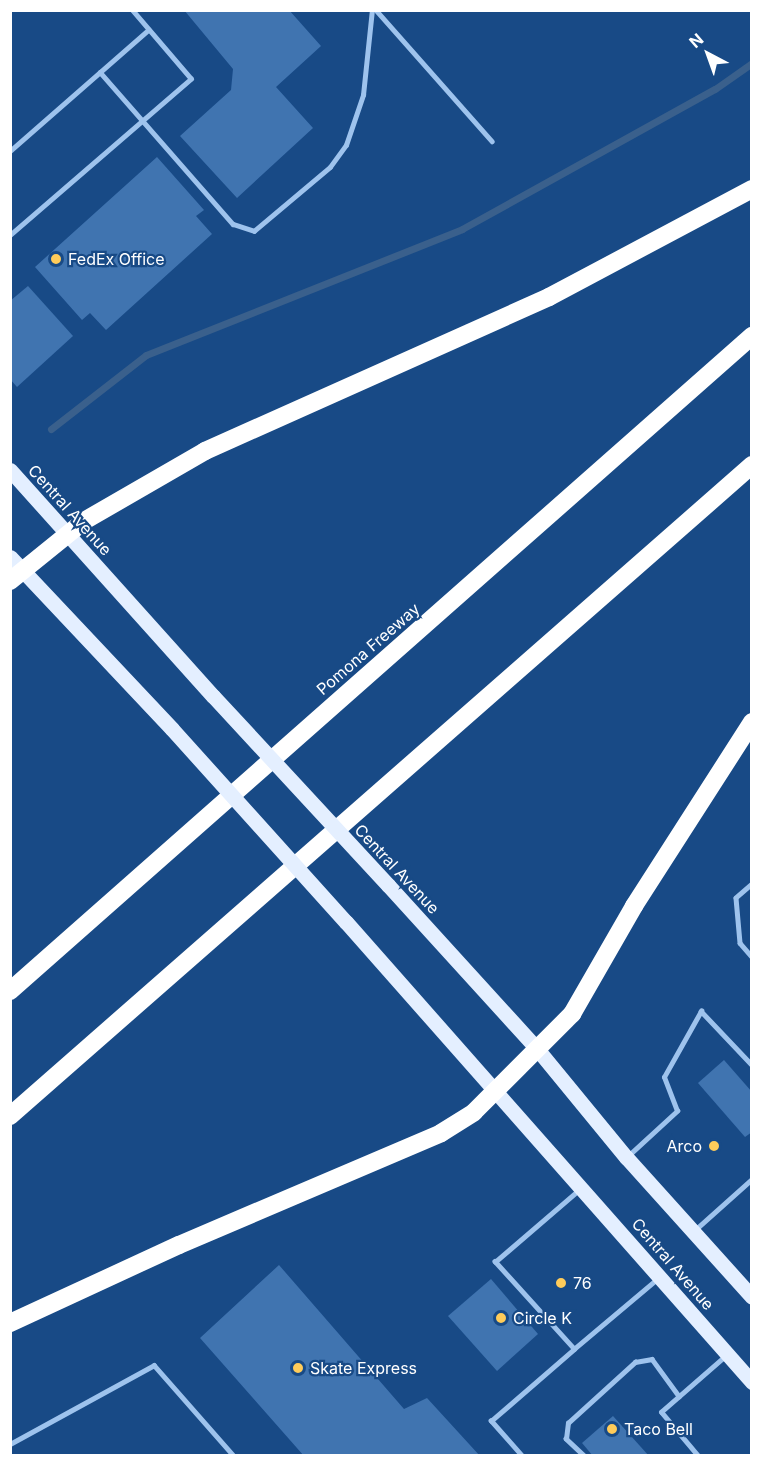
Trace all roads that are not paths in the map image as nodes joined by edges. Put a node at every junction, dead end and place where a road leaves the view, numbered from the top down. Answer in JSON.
{"nodes":[{"id":1,"x":132,"y":10,"type":"edge"},
{"id":2,"x":374,"y":10,"type":"edge"},
{"id":3,"x":148,"y":30,"type":"junction"},
{"id":4,"x":100,"y":72,"type":"junction"},
{"id":5,"x":143,"y":120,"type":"junction"},
{"id":6,"x":492,"y":141,"type":"dead end"},
{"id":7,"x":10,"y":151,"type":"edge"},
{"id":8,"x":752,"y":189,"type":"edge"},
{"id":9,"x":10,"y":235,"type":"edge"},
{"id":10,"x":752,"y":336,"type":"edge"},
{"id":11,"x":752,"y":465,"type":"edge"},
{"id":12,"x":10,"y":470,"type":"edge"},
{"id":13,"x":66,"y":535,"type":"junction"},
{"id":14,"x":10,"y":557,"type":"edge"},
{"id":15,"x":17,"y":577,"type":"edge"},
{"id":16,"x":752,"y":722,"type":"edge"},
{"id":17,"x":752,"y":884,"type":"edge"},
{"id":18,"x":752,"y":957,"type":"edge"},
{"id":19,"x":10,"y":991,"type":"edge"},
{"id":20,"x":538,"y":1050,"type":"junction"},
{"id":21,"x":752,"y":1065,"type":"edge"},
{"id":22,"x":494,"y":1093,"type":"junction"},
{"id":23,"x":10,"y":1116,"type":"edge"},
{"id":24,"x":626,"y":1157,"type":"junction"},
{"id":25,"x":752,"y":1179,"type":"edge"},
{"id":26,"x":582,"y":1187,"type":"junction"},
{"id":27,"x":693,"y":1232,"type":"junction"},
{"id":28,"x":660,"y":1276,"type":"junction"},
{"id":29,"x":752,"y":1297,"type":"edge"},
{"id":30,"x":10,"y":1323,"type":"edge"},
{"id":31,"x":574,"y":1348,"type":"junction"},
{"id":32,"x":726,"y":1355,"type":"junction"},
{"id":33,"x":752,"y":1382,"type":"edge"},
{"id":34,"x":679,"y":1396,"type":"junction"},
{"id":35,"x":10,"y":1444,"type":"edge"},
{"id":36,"x":234,"y":1455,"type":"edge"},
{"id":37,"x":522,"y":1455,"type":"edge"},
{"id":38,"x":584,"y":1455,"type":"edge"},
{"id":39,"x":698,"y":1455,"type":"edge"}],
"edges":[{"from":1,"to":3,"type":"lane"},
{"from":2,"to":5,"type":"lane"},
{"from":2,"to":6,"type":"lane"},
{"from":3,"to":4,"type":"lane"},
{"from":3,"to":5,"type":"lane"},
{"from":4,"to":5,"type":"lane"},
{"from":4,"to":7,"type":"lane"},
{"from":5,"to":9,"type":"lane"},
{"from":8,"to":13,"type":"highway"},
{"from":10,"to":19,"type":"highway","name":"Pomona Freeway"},
{"from":11,"to":23,"type":"highway"},
{"from":12,"to":13,"type":"main road","name":"Central Avenue"},
{"from":13,"to":15,"type":"highway"},
{"from":13,"to":20,"type":"main road","name":"Central Avenue","bridge":true},
{"from":14,"to":15,"type":"main road","name":"Central Avenue"},
{"from":15,"to":22,"type":"main road","name":"Central Avenue","bridge":true},
{"from":16,"to":20,"type":"highway"},
{"from":17,"to":18,"type":"lane"},
{"from":20,"to":22,"type":"highway"},
{"from":20,"to":24,"type":"main road","name":"Central Avenue"},
{"from":21,"to":24,"type":"lane"},
{"from":22,"to":26,"type":"main road","name":"Central Avenue"},
{"from":22,"to":30,"type":"highway"},
{"from":24,"to":27,"type":"main road","name":"Central Avenue"},
{"from":25,"to":27,"type":"lane"},
{"from":26,"to":28,"type":"main road","name":"Central Avenue"},
{"from":26,"to":31,"type":"lane"},
{"from":27,"to":29,"type":"main road","name":"Central Avenue"},
{"from":28,"to":31,"type":"lane"},
{"from":28,"to":32,"type":"main road","name":"Central Avenue"},
{"from":31,"to":37,"type":"lane"},
{"from":32,"to":33,"type":"main road","name":"Central Avenue"},
{"from":32,"to":34,"type":"lane"},
{"from":34,"to":38,"type":"lane"},
{"from":34,"to":39,"type":"lane"},
{"from":35,"to":36,"type":"lane"}]}
